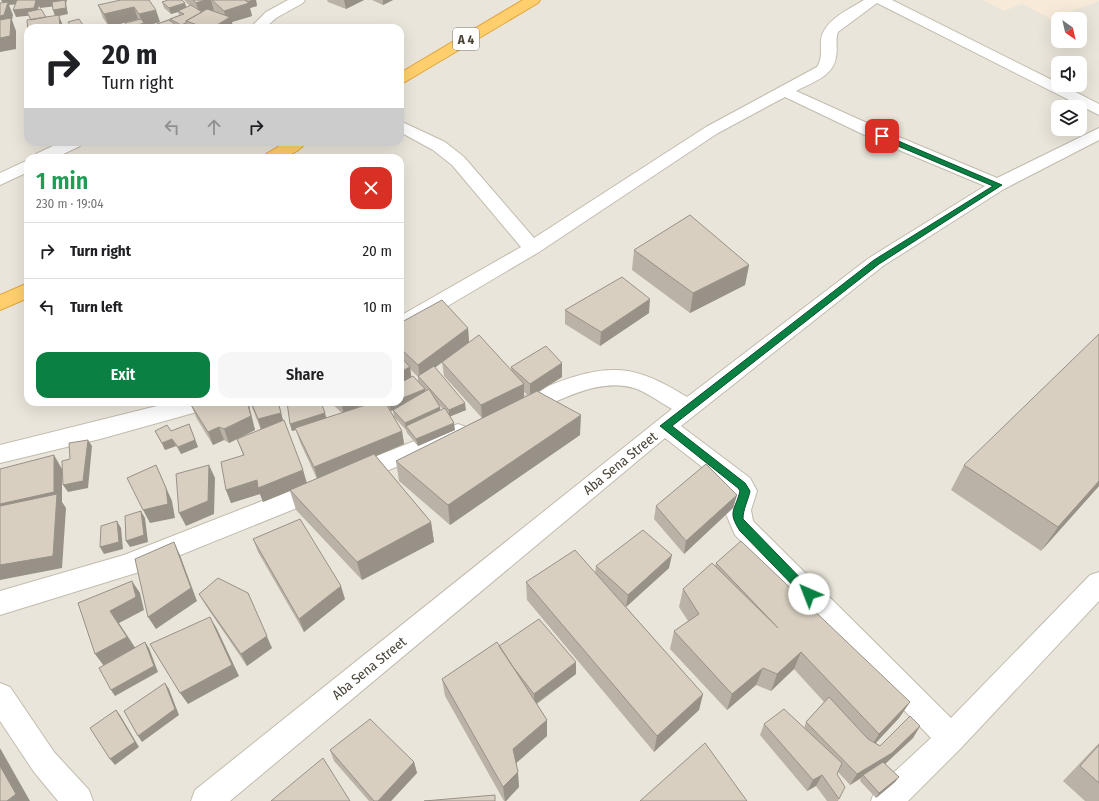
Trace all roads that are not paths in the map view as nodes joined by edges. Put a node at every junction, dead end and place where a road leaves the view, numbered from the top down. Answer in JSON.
{"nodes":[{"id":1,"x":298,"y":0,"type":"edge"},
{"id":2,"x":533,"y":0,"type":"edge"},
{"id":3,"x":873,"y":0,"type":"edge"},
{"id":4,"x":881,"y":0,"type":"edge"},
{"id":5,"x":262,"y":24,"type":"edge"},
{"id":6,"x":404,"y":77,"type":"edge"},
{"id":7,"x":784,"y":91,"type":"junction"},
{"id":8,"x":1099,"y":110,"type":"edge"},
{"id":9,"x":404,"y":128,"type":"edge"},
{"id":10,"x":1099,"y":133,"type":"edge"},
{"id":11,"x":66,"y":146,"type":"edge"},
{"id":12,"x":292,"y":146,"type":"edge"},
{"id":13,"x":50,"y":154,"type":"edge"},
{"id":14,"x":278,"y":154,"type":"edge"},
{"id":15,"x":24,"y":167,"type":"edge"},
{"id":16,"x":0,"y":180,"type":"edge"},
{"id":17,"x":998,"y":185,"type":"junction"},
{"id":18,"x":532,"y":248,"type":"junction"},
{"id":19,"x":24,"y":292,"type":"edge"},
{"id":20,"x":0,"y":303,"type":"edge"},
{"id":21,"x":404,"y":323,"type":"edge"},
{"id":22,"x":189,"y":406,"type":"edge"},
{"id":23,"x":688,"y":408,"type":"junction"},
{"id":24,"x":499,"y":416,"type":"edge"},
{"id":25,"x":477,"y":425,"type":"edge"},
{"id":26,"x":665,"y":426,"type":"junction"},
{"id":27,"x":0,"y":454,"type":"edge"},
{"id":28,"x":1099,"y":583,"type":"edge"},
{"id":29,"x":0,"y":603,"type":"edge"},
{"id":30,"x":0,"y":696,"type":"edge"},
{"id":31,"x":951,"y":738,"type":"junction"},
{"id":32,"x":78,"y":801,"type":"edge"},
{"id":33,"x":206,"y":801,"type":"edge"},
{"id":34,"x":886,"y":801,"type":"edge"}],
"edges":[{"from":1,"to":5,"type":"street"},
{"from":2,"to":6,"type":"highway","number":"A 4"},
{"from":3,"to":7,"type":"street"},
{"from":4,"to":8,"type":"street"},
{"from":7,"to":17,"type":"street"},
{"from":7,"to":18,"type":"street"},
{"from":9,"to":18,"type":"street"},
{"from":10,"to":17,"type":"street","name":"Aba Sena Street"},
{"from":11,"to":13,"type":"street"},
{"from":12,"to":14,"type":"highway"},
{"from":15,"to":16,"type":"street"},
{"from":17,"to":23,"type":"street","name":"Aba Sena Street"},
{"from":18,"to":21,"type":"street"},
{"from":19,"to":20,"type":"highway"},
{"from":22,"to":27,"type":"street"},
{"from":23,"to":24,"type":"street"},
{"from":23,"to":26,"type":"street","name":"Aba Sena Street"},
{"from":25,"to":29,"type":"street"},
{"from":26,"to":31,"type":"street"},
{"from":26,"to":33,"type":"street","name":"Aba Sena Street"},
{"from":28,"to":31,"type":"street"},
{"from":30,"to":32,"type":"street"},
{"from":31,"to":34,"type":"street"}]}
